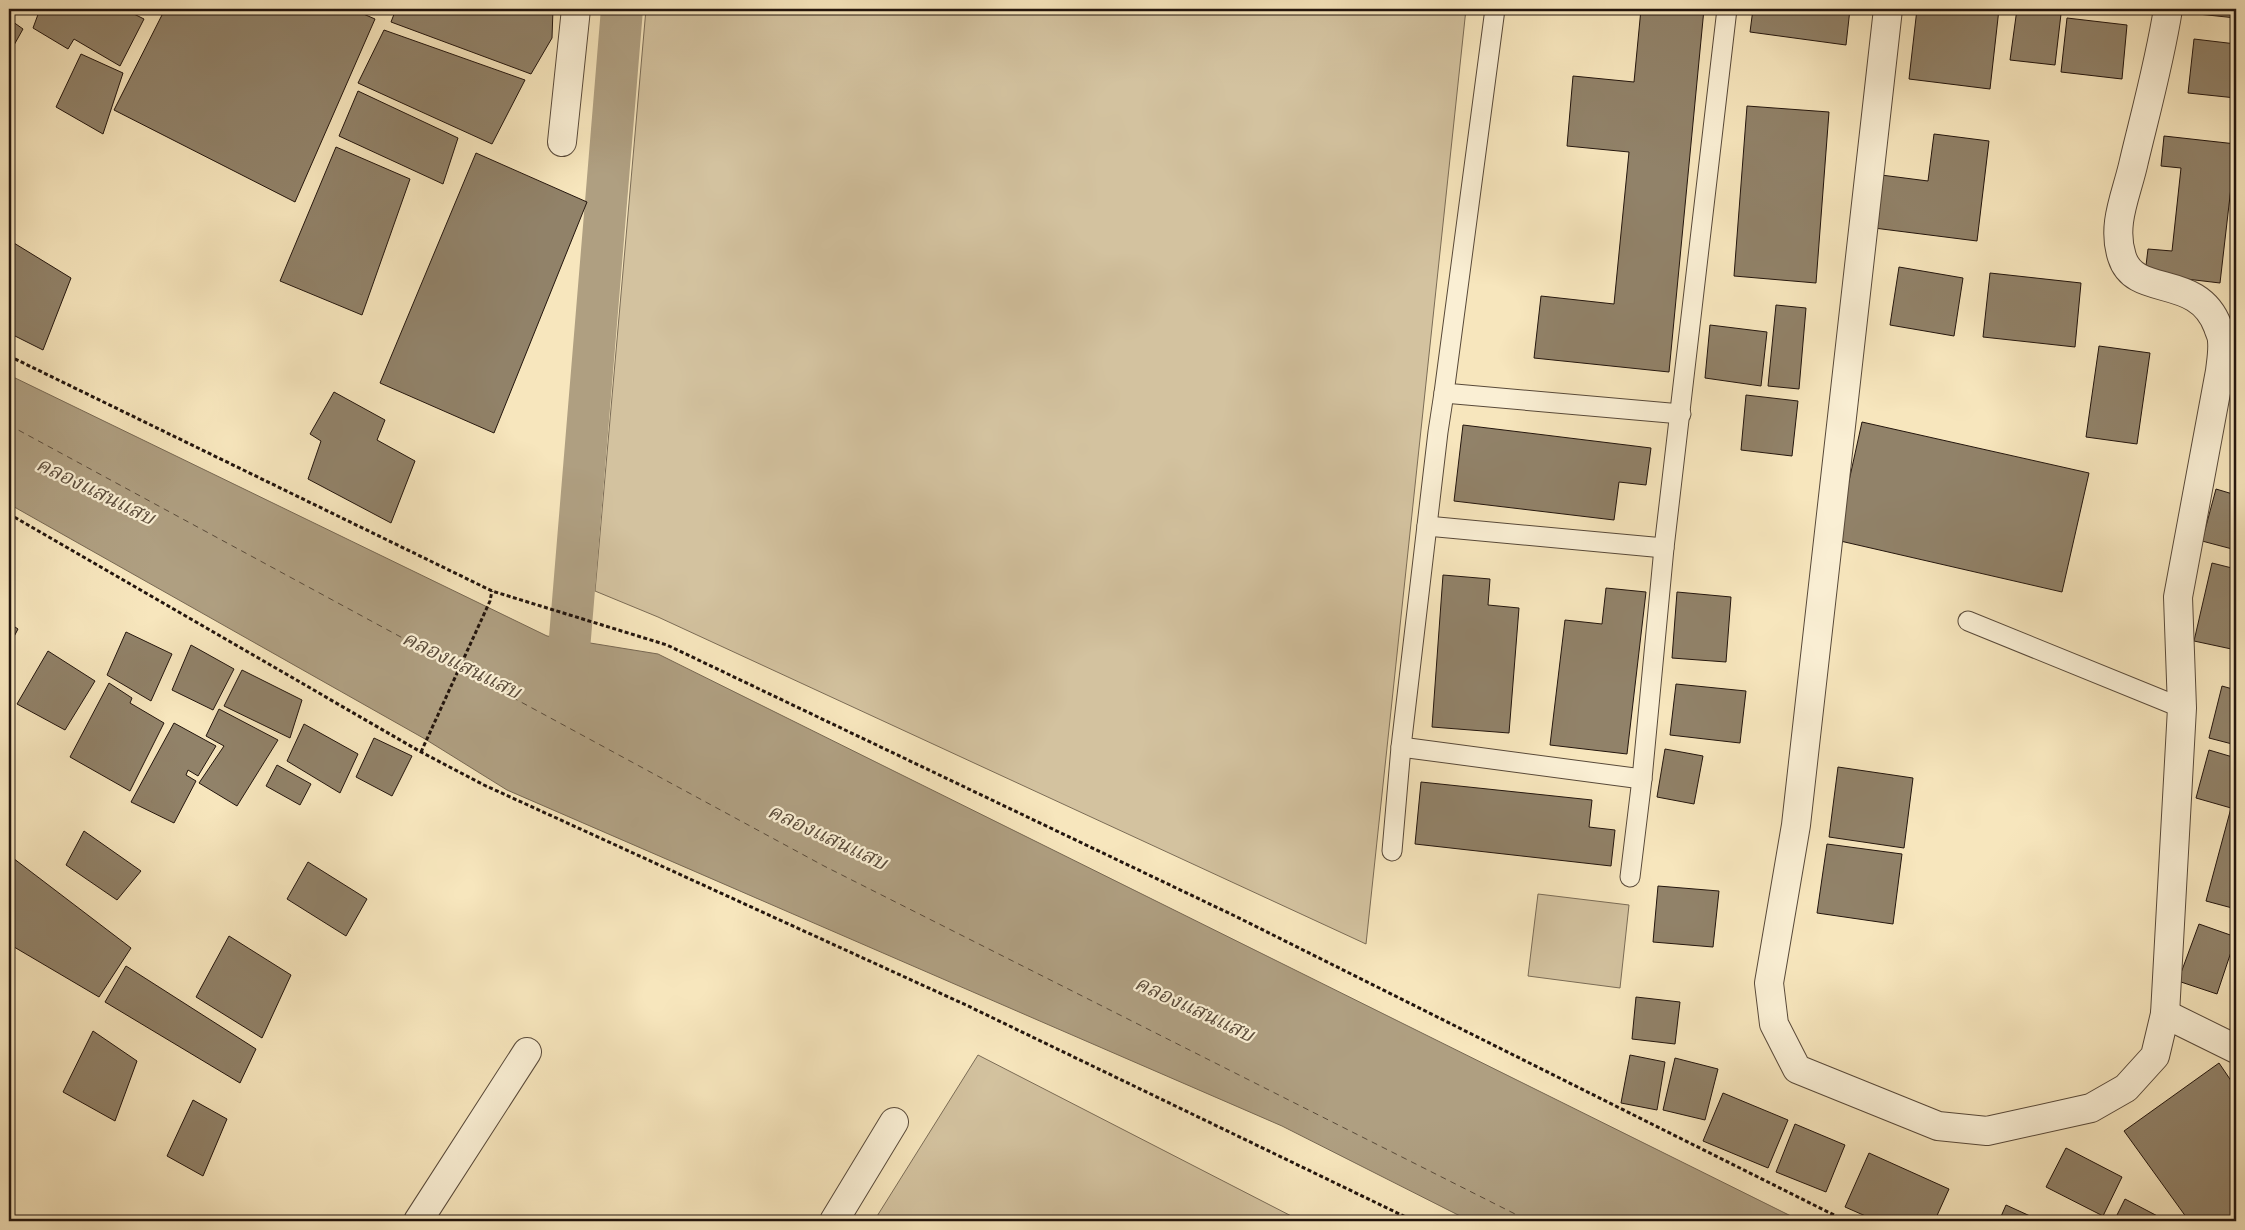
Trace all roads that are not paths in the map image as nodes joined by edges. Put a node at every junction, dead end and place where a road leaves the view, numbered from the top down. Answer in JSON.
{"nodes":[{"id":1,"x":576,"y":9,"type":"edge"},
{"id":2,"x":1495,"y":9,"type":"edge"},
{"id":3,"x":1727,"y":9,"type":"edge"},
{"id":4,"x":1888,"y":9,"type":"edge"},
{"id":5,"x":2168,"y":9,"type":"edge"},
{"id":6,"x":562,"y":142,"type":"dead end"},
{"id":7,"x":1444,"y":393,"type":"junction"},
{"id":8,"x":1681,"y":414,"type":"junction"},
{"id":9,"x":1427,"y":526,"type":"junction"},
{"id":10,"x":1664,"y":548,"type":"junction"},
{"id":11,"x":1968,"y":621,"type":"dead end"},
{"id":12,"x":2182,"y":708,"type":"junction"},
{"id":13,"x":1400,"y":747,"type":"junction"},
{"id":14,"x":1642,"y":779,"type":"junction"},
{"id":15,"x":1392,"y":851,"type":"dead end"},
{"id":16,"x":1630,"y":877,"type":"dead end"},
{"id":17,"x":2165,"y":1014,"type":"junction"},
{"id":18,"x":2236,"y":1049,"type":"edge"},
{"id":19,"x":527,"y":1052,"type":"dead end"},
{"id":20,"x":894,"y":1122,"type":"dead end"},
{"id":21,"x":418,"y":1221,"type":"edge"},
{"id":22,"x":834,"y":1221,"type":"edge"}],
"edges":[{"from":1,"to":6,"type":"street"},
{"from":2,"to":7,"type":"lane"},
{"from":3,"to":8,"type":"lane"},
{"from":4,"to":17,"type":"street"},
{"from":5,"to":12,"type":"street"},
{"from":7,"to":8,"type":"lane"},
{"from":7,"to":9,"type":"lane"},
{"from":8,"to":10,"type":"lane"},
{"from":9,"to":10,"type":"lane"},
{"from":9,"to":13,"type":"lane"},
{"from":10,"to":14,"type":"lane"},
{"from":11,"to":12,"type":"lane"},
{"from":12,"to":17,"type":"street"},
{"from":13,"to":14,"type":"lane"},
{"from":13,"to":15,"type":"lane"},
{"from":14,"to":16,"type":"lane"},
{"from":17,"to":18,"type":"street"},
{"from":19,"to":21,"type":"street"},
{"from":20,"to":22,"type":"street"}]}
